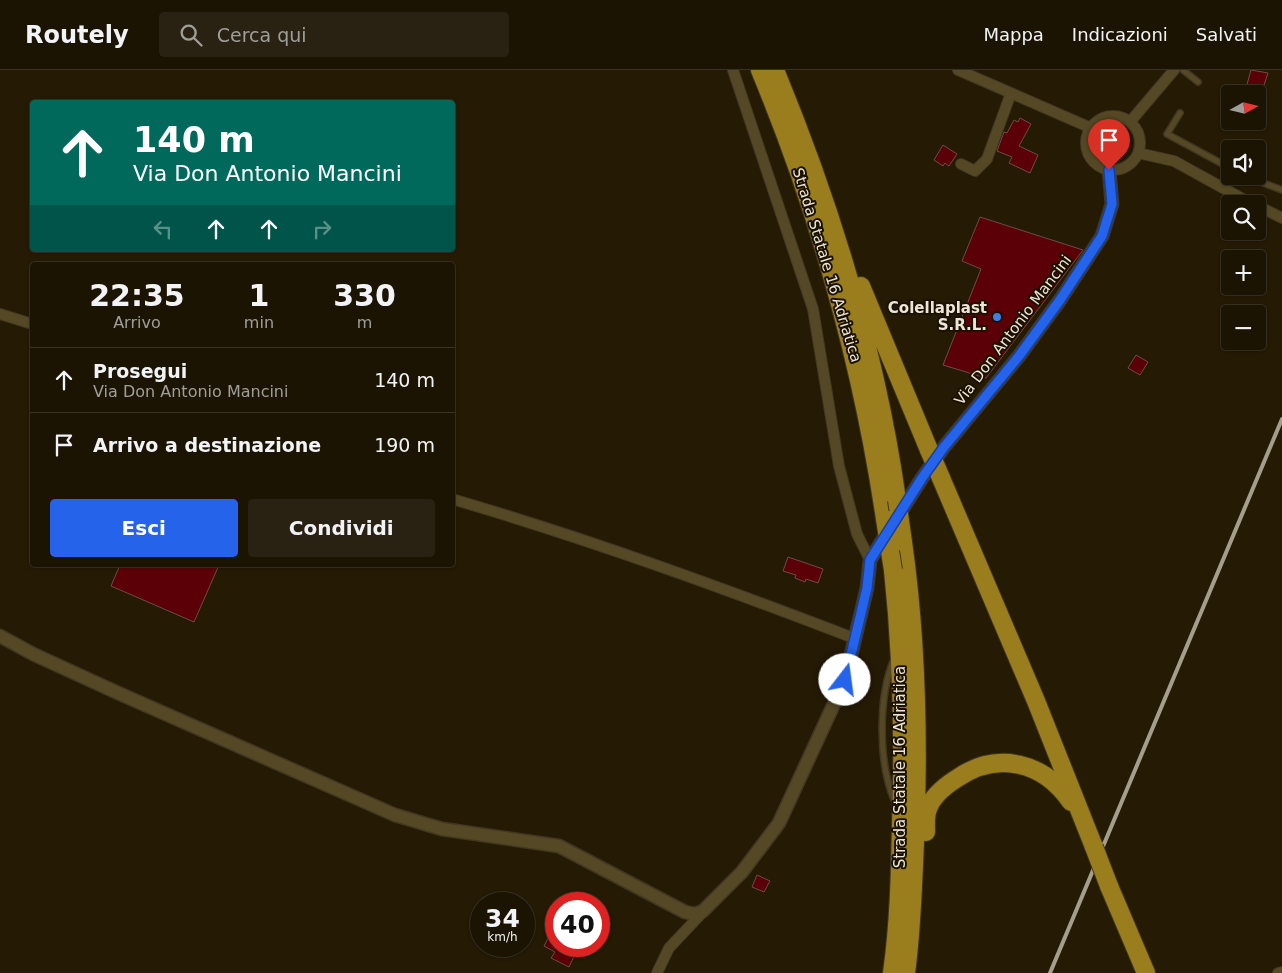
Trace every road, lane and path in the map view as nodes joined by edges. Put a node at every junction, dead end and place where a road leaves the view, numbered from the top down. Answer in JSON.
{"nodes":[{"id":1,"x":733,"y":70,"type":"edge"},
{"id":2,"x":760,"y":70,"type":"edge"},
{"id":3,"x":775,"y":70,"type":"edge"},
{"id":4,"x":958,"y":70,"type":"edge"},
{"id":5,"x":1174,"y":70,"type":"edge"},
{"id":6,"x":1183,"y":70,"type":"edge"},
{"id":7,"x":1198,"y":82,"type":"dead end"},
{"id":8,"x":1011,"y":93,"type":"junction"},
{"id":9,"x":1180,"y":113,"type":"dead end"},
{"id":10,"x":1130,"y":122,"type":"junction"},
{"id":11,"x":1091,"y":128,"type":"junction"},
{"id":12,"x":1138,"y":153,"type":"junction"},
{"id":13,"x":1221,"y":163,"type":"edge"},
{"id":14,"x":960,"y":164,"type":"dead end"},
{"id":15,"x":1109,"y":170,"type":"junction"},
{"id":16,"x":1266,"y":184,"type":"edge"},
{"id":17,"x":1282,"y":190,"type":"edge"},
{"id":18,"x":1236,"y":195,"type":"edge"},
{"id":19,"x":827,"y":209,"type":"junction"},
{"id":20,"x":1266,"y":210,"type":"edge"},
{"id":21,"x":1282,"y":218,"type":"edge"},
{"id":22,"x":0,"y":314,"type":"edge"},
{"id":23,"x":30,"y":323,"type":"edge"},
{"id":24,"x":937,"y":448,"type":"junction"},
{"id":25,"x":455,"y":500,"type":"edge"},
{"id":26,"x":870,"y":560,"type":"junction"},
{"id":27,"x":0,"y":636,"type":"edge"},
{"id":28,"x":856,"y":639,"type":"junction"},
{"id":29,"x":1094,"y":847,"type":"junction"},
{"id":30,"x":703,"y":911,"type":"junction"},
{"id":31,"x":1282,"y":972,"type":"edge"},
{"id":32,"x":657,"y":973,"type":"edge"},
{"id":33,"x":892,"y":973,"type":"edge"},
{"id":34,"x":906,"y":973,"type":"edge"},
{"id":35,"x":915,"y":973,"type":"edge"},
{"id":36,"x":1146,"y":973,"type":"edge"},
{"id":37,"x":1278,"y":973,"type":"edge"}],
"edges":[{"from":1,"to":26,"type":"street"},
{"from":2,"to":33,"type":"highway","name":"Strada Statale 16 Adriatica","bridge":true},
{"from":3,"to":19,"type":"highway","name":"Strada Statale 16 Adriatica"},
{"from":4,"to":8,"type":"street"},
{"from":5,"to":10,"type":"street"},
{"from":6,"to":7,"type":"lane"},
{"from":8,"to":11,"type":"street"},
{"from":8,"to":14,"type":"street"},
{"from":9,"to":13,"type":"lane"},
{"from":10,"to":11,"type":"street"},
{"from":10,"to":12,"type":"street"},
{"from":11,"to":15,"type":"street"},
{"from":12,"to":15,"type":"street"},
{"from":12,"to":18,"type":"street"},
{"from":15,"to":24,"type":"street","name":"Via Don Antonio Mancini"},
{"from":16,"to":17,"type":"lane"},
{"from":19,"to":24,"type":"highway"},
{"from":19,"to":34,"type":"highway","name":"Strada Statale 16 Adriatica","bridge":true},
{"from":20,"to":21,"type":"street"},
{"from":22,"to":23,"type":"street"},
{"from":24,"to":26,"type":"street","name":"Via Don Antonio Mancini"},
{"from":24,"to":29,"type":"highway","bridge":true},
{"from":25,"to":28,"type":"street"},
{"from":26,"to":28,"type":"street"},
{"from":27,"to":30,"type":"street"},
{"from":28,"to":30,"type":"street"},
{"from":29,"to":35,"type":"highway"},
{"from":29,"to":36,"type":"highway","bridge":true},
{"from":30,"to":32,"type":"street"},
{"from":31,"to":37,"type":"street"}]}
